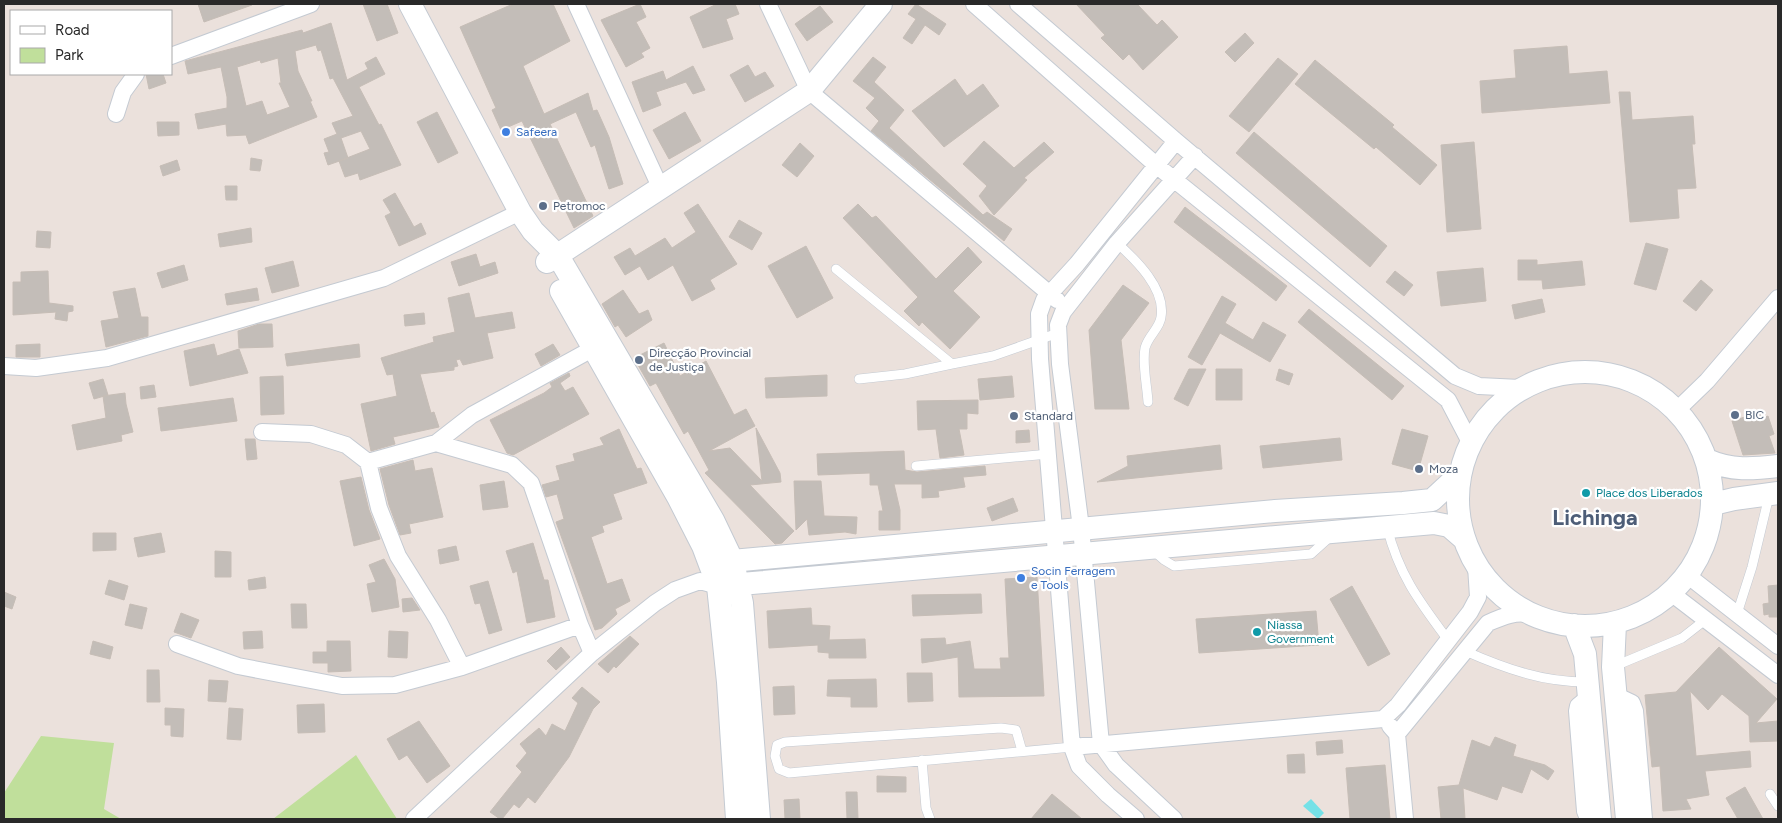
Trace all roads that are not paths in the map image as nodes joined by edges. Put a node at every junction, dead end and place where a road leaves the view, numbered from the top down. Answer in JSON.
{"nodes":[{"id":1,"x":311,"y":4,"type":"edge"},
{"id":2,"x":410,"y":4,"type":"edge"},
{"id":3,"x":576,"y":4,"type":"edge"},
{"id":4,"x":768,"y":4,"type":"edge"},
{"id":5,"x":881,"y":4,"type":"edge"},
{"id":6,"x":974,"y":4,"type":"edge"},
{"id":7,"x":1018,"y":4,"type":"edge"},
{"id":8,"x":1034,"y":18,"type":"junction"},
{"id":9,"x":1014,"y":38,"type":"junction"},
{"id":10,"x":172,"y":56,"type":"edge"},
{"id":11,"x":135,"y":75,"type":"edge"},
{"id":12,"x":809,"y":91,"type":"junction"},
{"id":13,"x":116,"y":114,"type":"dead end"},
{"id":14,"x":1176,"y":141,"type":"junction"},
{"id":15,"x":1195,"y":156,"type":"junction"},
{"id":16,"x":1156,"y":165,"type":"junction"},
{"id":17,"x":1174,"y":179,"type":"junction"},
{"id":18,"x":661,"y":190,"type":"junction"},
{"id":19,"x":520,"y":212,"type":"junction"},
{"id":20,"x":1117,"y":243,"type":"junction"},
{"id":21,"x":552,"y":260,"type":"junction"},
{"id":22,"x":836,"y":269,"type":"dead end"},
{"id":23,"x":1050,"y":294,"type":"junction"},
{"id":24,"x":1778,"y":298,"type":"edge"},
{"id":25,"x":1067,"y":308,"type":"junction"},
{"id":26,"x":1058,"y":333,"type":"junction"},
{"id":27,"x":1039,"y":339,"type":"junction"},
{"id":28,"x":594,"y":348,"type":"junction"},
{"id":29,"x":952,"y":364,"type":"junction"},
{"id":30,"x":4,"y":366,"type":"edge"},
{"id":31,"x":859,"y":379,"type":"dead end"},
{"id":32,"x":1520,"y":388,"type":"junction"},
{"id":33,"x":1148,"y":402,"type":"dead end"},
{"id":34,"x":1677,"y":410,"type":"junction"},
{"id":35,"x":262,"y":432,"type":"dead end"},
{"id":36,"x":1470,"y":442,"type":"junction"},
{"id":37,"x":436,"y":443,"type":"junction"},
{"id":38,"x":1049,"y":454,"type":"junction"},
{"id":39,"x":1707,"y":460,"type":"junction"},
{"id":40,"x":368,"y":462,"type":"junction"},
{"id":41,"x":916,"y":466,"type":"dead end"},
{"id":42,"x":1778,"y":466,"type":"edge"},
{"id":43,"x":1459,"y":475,"type":"junction"},
{"id":44,"x":1774,"y":493,"type":"edge"},
{"id":45,"x":1713,"y":504,"type":"junction"},
{"id":46,"x":1382,"y":505,"type":"junction"},
{"id":47,"x":1275,"y":511,"type":"junction"},
{"id":48,"x":1200,"y":518,"type":"junction"},
{"id":49,"x":1387,"y":527,"type":"junction"},
{"id":50,"x":1081,"y":528,"type":"junction"},
{"id":51,"x":1056,"y":530,"type":"junction"},
{"id":52,"x":1335,"y":531,"type":"junction"},
{"id":53,"x":1277,"y":536,"type":"junction"},
{"id":54,"x":1464,"y":539,"type":"junction"},
{"id":55,"x":1202,"y":543,"type":"junction"},
{"id":56,"x":1151,"y":547,"type":"junction"},
{"id":57,"x":1082,"y":553,"type":"junction"},
{"id":58,"x":1057,"y":555,"type":"junction"},
{"id":59,"x":1476,"y":566,"type":"junction"},
{"id":60,"x":720,"y":575,"type":"junction"},
{"id":61,"x":1687,"y":575,"type":"junction"},
{"id":62,"x":1672,"y":592,"type":"junction"},
{"id":63,"x":1738,"y":614,"type":"junction"},
{"id":64,"x":1533,"y":615,"type":"junction"},
{"id":65,"x":1705,"y":620,"type":"junction"},
{"id":66,"x":1615,"y":624,"type":"junction"},
{"id":67,"x":580,"y":625,"type":"junction"},
{"id":68,"x":1574,"y":625,"type":"junction"},
{"id":69,"x":1448,"y":640,"type":"junction"},
{"id":70,"x":177,"y":644,"type":"dead end"},
{"id":71,"x":1778,"y":646,"type":"edge"},
{"id":72,"x":1465,"y":651,"type":"junction"},
{"id":73,"x":592,"y":653,"type":"junction"},
{"id":74,"x":462,"y":667,"type":"junction"},
{"id":75,"x":1613,"y":667,"type":"junction"},
{"id":76,"x":1778,"y":675,"type":"edge"},
{"id":77,"x":1589,"y":690,"type":"junction"},
{"id":78,"x":1383,"y":719,"type":"junction"},
{"id":79,"x":1398,"y":734,"type":"junction"},
{"id":80,"x":1101,"y":744,"type":"junction"},
{"id":81,"x":1072,"y":747,"type":"junction"},
{"id":82,"x":1022,"y":752,"type":"junction"},
{"id":83,"x":922,"y":760,"type":"junction"},
{"id":84,"x":745,"y":774,"type":"junction"},
{"id":85,"x":1632,"y":781,"type":"junction"},
{"id":86,"x":1145,"y":793,"type":"junction"},
{"id":87,"x":1770,"y":794,"type":"dead end"},
{"id":88,"x":1778,"y":806,"type":"edge"},
{"id":89,"x":1131,"y":814,"type":"edge"},
{"id":90,"x":414,"y":819,"type":"edge"},
{"id":91,"x":737,"y":819,"type":"edge"},
{"id":92,"x":759,"y":819,"type":"edge"},
{"id":93,"x":930,"y":819,"type":"edge"},
{"id":94,"x":1174,"y":819,"type":"edge"},
{"id":95,"x":1405,"y":819,"type":"edge"},
{"id":96,"x":1592,"y":819,"type":"edge"},
{"id":97,"x":1600,"y":819,"type":"edge"},
{"id":98,"x":1626,"y":819,"type":"edge"},
{"id":99,"x":1644,"y":819,"type":"edge"}],
"edges":[{"from":1,"to":10,"type":"street"},
{"from":2,"to":19,"type":"street"},
{"from":3,"to":18,"type":"street"},
{"from":4,"to":12,"type":"street"},
{"from":5,"to":12,"type":"street"},
{"from":6,"to":9,"type":"street"},
{"from":7,"to":8,"type":"street"},
{"from":8,"to":9,"type":"street"},
{"from":8,"to":14,"type":"street"},
{"from":9,"to":16,"type":"street"},
{"from":11,"to":13,"type":"street"},
{"from":12,"to":18,"type":"street"},
{"from":12,"to":23,"type":"street"},
{"from":14,"to":15,"type":"street"},
{"from":14,"to":16,"type":"street"},
{"from":15,"to":17,"type":"street"},
{"from":15,"to":32,"type":"street"},
{"from":16,"to":17,"type":"street"},
{"from":16,"to":23,"type":"street"},
{"from":17,"to":20,"type":"street"},
{"from":17,"to":36,"type":"street"},
{"from":18,"to":21,"type":"street"},
{"from":19,"to":21,"type":"street"},
{"from":19,"to":30,"type":"street"},
{"from":20,"to":25,"type":"street"},
{"from":20,"to":33,"type":"lane"},
{"from":21,"to":28,"type":"street"},
{"from":21,"to":60,"type":"street"},
{"from":22,"to":29,"type":"lane"},
{"from":23,"to":25,"type":"street"},
{"from":23,"to":27,"type":"street"},
{"from":24,"to":34,"type":"street"},
{"from":25,"to":26,"type":"street"},
{"from":26,"to":27,"type":"lane"},
{"from":26,"to":50,"type":"street"},
{"from":27,"to":29,"type":"lane"},
{"from":27,"to":38,"type":"street"},
{"from":28,"to":37,"type":"street"},
{"from":28,"to":60,"type":"street"},
{"from":29,"to":31,"type":"lane"},
{"from":32,"to":34,"type":"street"},
{"from":32,"to":36,"type":"street"},
{"from":34,"to":39,"type":"street"},
{"from":35,"to":40,"type":"street"},
{"from":36,"to":43,"type":"street"},
{"from":37,"to":40,"type":"street"},
{"from":37,"to":67,"type":"street"},
{"from":38,"to":41,"type":"lane"},
{"from":38,"to":51,"type":"street"},
{"from":39,"to":42,"type":"street"},
{"from":39,"to":45,"type":"street"},
{"from":40,"to":74,"type":"street"},
{"from":43,"to":46,"type":"street"},
{"from":43,"to":54,"type":"street"},
{"from":44,"to":45,"type":"street"},
{"from":44,"to":63,"type":"lane"},
{"from":45,"to":61,"type":"street"},
{"from":46,"to":47,"type":"street"},
{"from":46,"to":49,"type":"street"},
{"from":47,"to":48,"type":"street"},
{"from":47,"to":53,"type":"street"},
{"from":48,"to":50,"type":"street"},
{"from":48,"to":55,"type":"street"},
{"from":49,"to":52,"type":"street"},
{"from":49,"to":54,"type":"street"},
{"from":49,"to":69,"type":"lane"},
{"from":50,"to":51,"type":"street"},
{"from":50,"to":57,"type":"street"},
{"from":51,"to":58,"type":"street"},
{"from":51,"to":60,"type":"street"},
{"from":52,"to":53,"type":"street"},
{"from":52,"to":56,"type":"lane"},
{"from":53,"to":55,"type":"street"},
{"from":54,"to":59,"type":"street"},
{"from":55,"to":56,"type":"street"},
{"from":56,"to":57,"type":"street"},
{"from":57,"to":58,"type":"street"},
{"from":57,"to":80,"type":"street"},
{"from":58,"to":60,"type":"street"},
{"from":58,"to":81,"type":"street"},
{"from":59,"to":64,"type":"street"},
{"from":59,"to":69,"type":"street"},
{"from":60,"to":73,"type":"street"},
{"from":60,"to":84,"type":"street"},
{"from":61,"to":62,"type":"street"},
{"from":61,"to":63,"type":"street"},
{"from":62,"to":65,"type":"street"},
{"from":62,"to":66,"type":"street"},
{"from":63,"to":71,"type":"street"},
{"from":64,"to":68,"type":"street"},
{"from":64,"to":72,"type":"street"},
{"from":65,"to":75,"type":"lane"},
{"from":65,"to":76,"type":"street"},
{"from":66,"to":68,"type":"street"},
{"from":66,"to":75,"type":"street"},
{"from":67,"to":73,"type":"street"},
{"from":67,"to":74,"type":"street"},
{"from":68,"to":77,"type":"street"},
{"from":69,"to":72,"type":"street"},
{"from":69,"to":78,"type":"street"},
{"from":70,"to":74,"type":"street"},
{"from":72,"to":77,"type":"lane"},
{"from":72,"to":79,"type":"street"},
{"from":73,"to":90,"type":"street"},
{"from":75,"to":85,"type":"street"},
{"from":77,"to":96,"type":"street"},
{"from":77,"to":97,"type":"street"},
{"from":78,"to":79,"type":"street"},
{"from":78,"to":80,"type":"street"},
{"from":79,"to":95,"type":"street"},
{"from":80,"to":81,"type":"street"},
{"from":80,"to":86,"type":"street"},
{"from":81,"to":82,"type":"lane"},
{"from":81,"to":89,"type":"street"},
{"from":82,"to":83,"type":"lane"},
{"from":82,"to":83,"type":"lane"},
{"from":83,"to":93,"type":"lane"},
{"from":84,"to":91,"type":"street"},
{"from":84,"to":92,"type":"street"},
{"from":85,"to":98,"type":"street"},
{"from":85,"to":99,"type":"street"},
{"from":86,"to":89,"type":"street"},
{"from":86,"to":94,"type":"street"},
{"from":87,"to":88,"type":"lane"}]}
